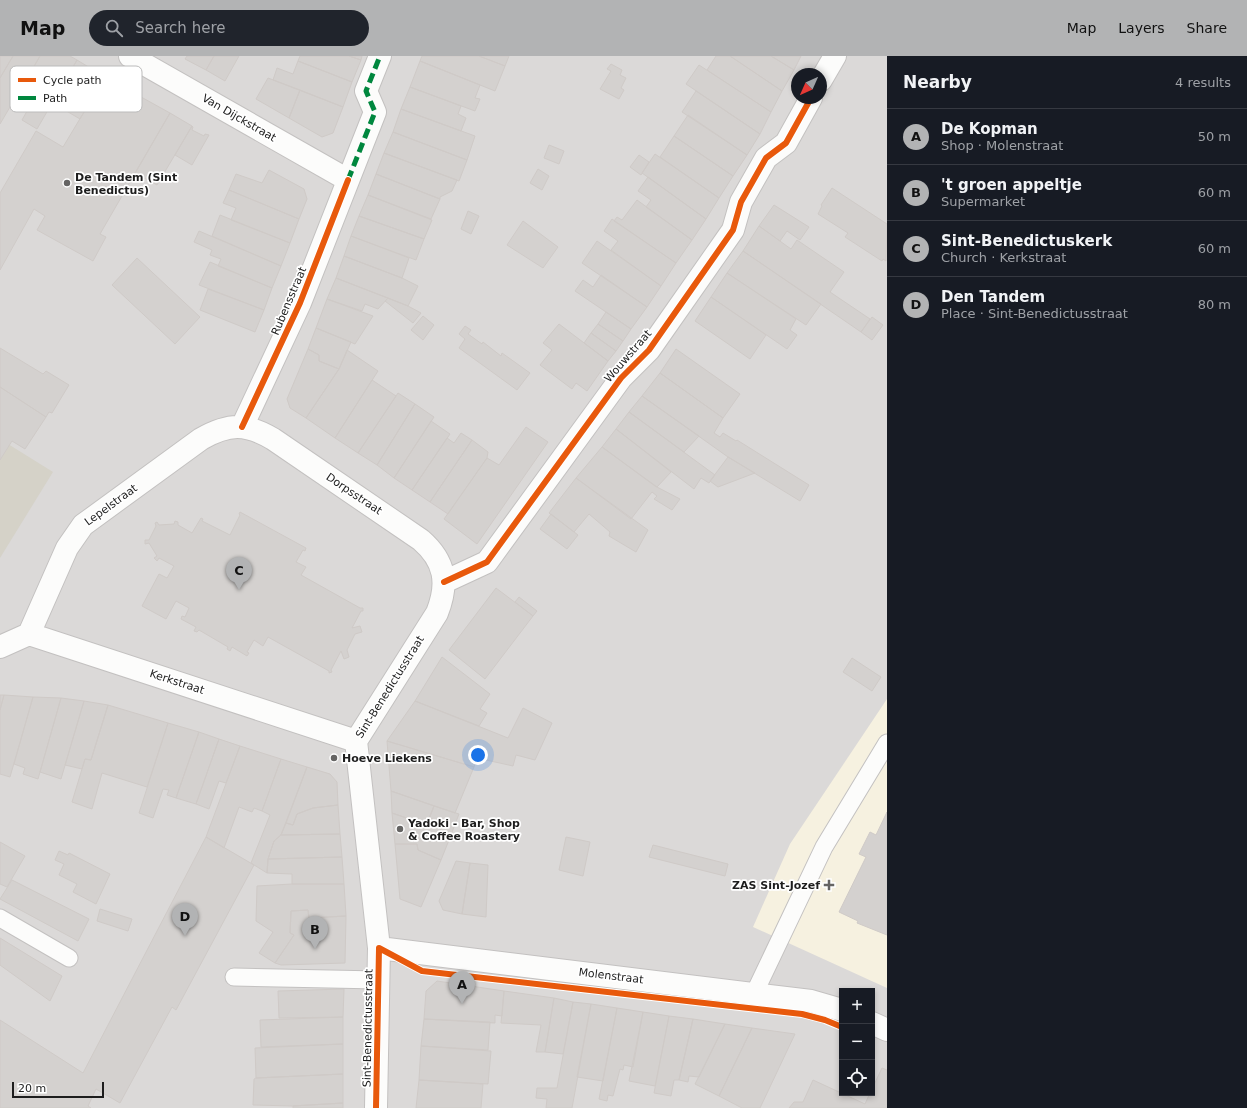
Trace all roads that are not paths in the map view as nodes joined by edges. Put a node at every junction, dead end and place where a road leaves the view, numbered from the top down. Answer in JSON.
{"nodes":[{"id":1,"x":130,"y":56,"type":"edge"},
{"id":2,"x":380,"y":56,"type":"edge"},
{"id":3,"x":835,"y":56,"type":"edge"},
{"id":4,"x":827,"y":70,"type":"edge"},
{"id":5,"x":808,"y":104,"type":"edge"},
{"id":6,"x":348,"y":180,"type":"junction"},
{"id":7,"x":242,"y":426,"type":"junction"},
{"id":8,"x":444,"y":582,"type":"junction"},
{"id":9,"x":29,"y":634,"type":"junction"},
{"id":10,"x":2,"y":645,"type":"edge"},
{"id":11,"x":356,"y":741,"type":"junction"},
{"id":12,"x":887,"y":743,"type":"edge"},
{"id":13,"x":0,"y":918,"type":"edge"},
{"id":14,"x":378,"y":948,"type":"junction"},
{"id":15,"x":69,"y":958,"type":"dead end"},
{"id":16,"x":234,"y":977,"type":"dead end"},
{"id":17,"x":379,"y":980,"type":"junction"},
{"id":18,"x":754,"y":994,"type":"junction"},
{"id":19,"x":839,"y":1009,"type":"edge"},
{"id":20,"x":874,"y":1024,"type":"edge"},
{"id":21,"x":887,"y":1030,"type":"edge"},
{"id":22,"x":376,"y":1108,"type":"edge"}],
"edges":[{"from":1,"to":6,"type":"street","name":"Van Dijckstraat"},
{"from":2,"to":6,"type":"street","name":"Rubensstraat"},
{"from":3,"to":4,"type":"street"},
{"from":5,"to":8,"type":"street","name":"Wouwstraat"},
{"from":6,"to":7,"type":"street","name":"Rubensstraat"},
{"from":7,"to":8,"type":"street","name":"Dorpsstraat"},
{"from":7,"to":9,"type":"street","name":"Lepelstraat"},
{"from":8,"to":11,"type":"street","name":"Sint-Benedictusstraat"},
{"from":9,"to":10,"type":"street"},
{"from":9,"to":11,"type":"street","name":"Kerkstraat"},
{"from":11,"to":14,"type":"street","name":"Sint-Benedictusstraat"},
{"from":12,"to":18,"type":"lane"},
{"from":13,"to":15,"type":"lane"},
{"from":14,"to":17,"type":"street","name":"Sint-Benedictusstraat"},
{"from":14,"to":18,"type":"street","name":"Molenstraat"},
{"from":16,"to":17,"type":"lane"},
{"from":17,"to":22,"type":"street","name":"Sint-Benedictusstraat"},
{"from":18,"to":19,"type":"street","name":"Molenstraat"},
{"from":20,"to":21,"type":"street"}]}
